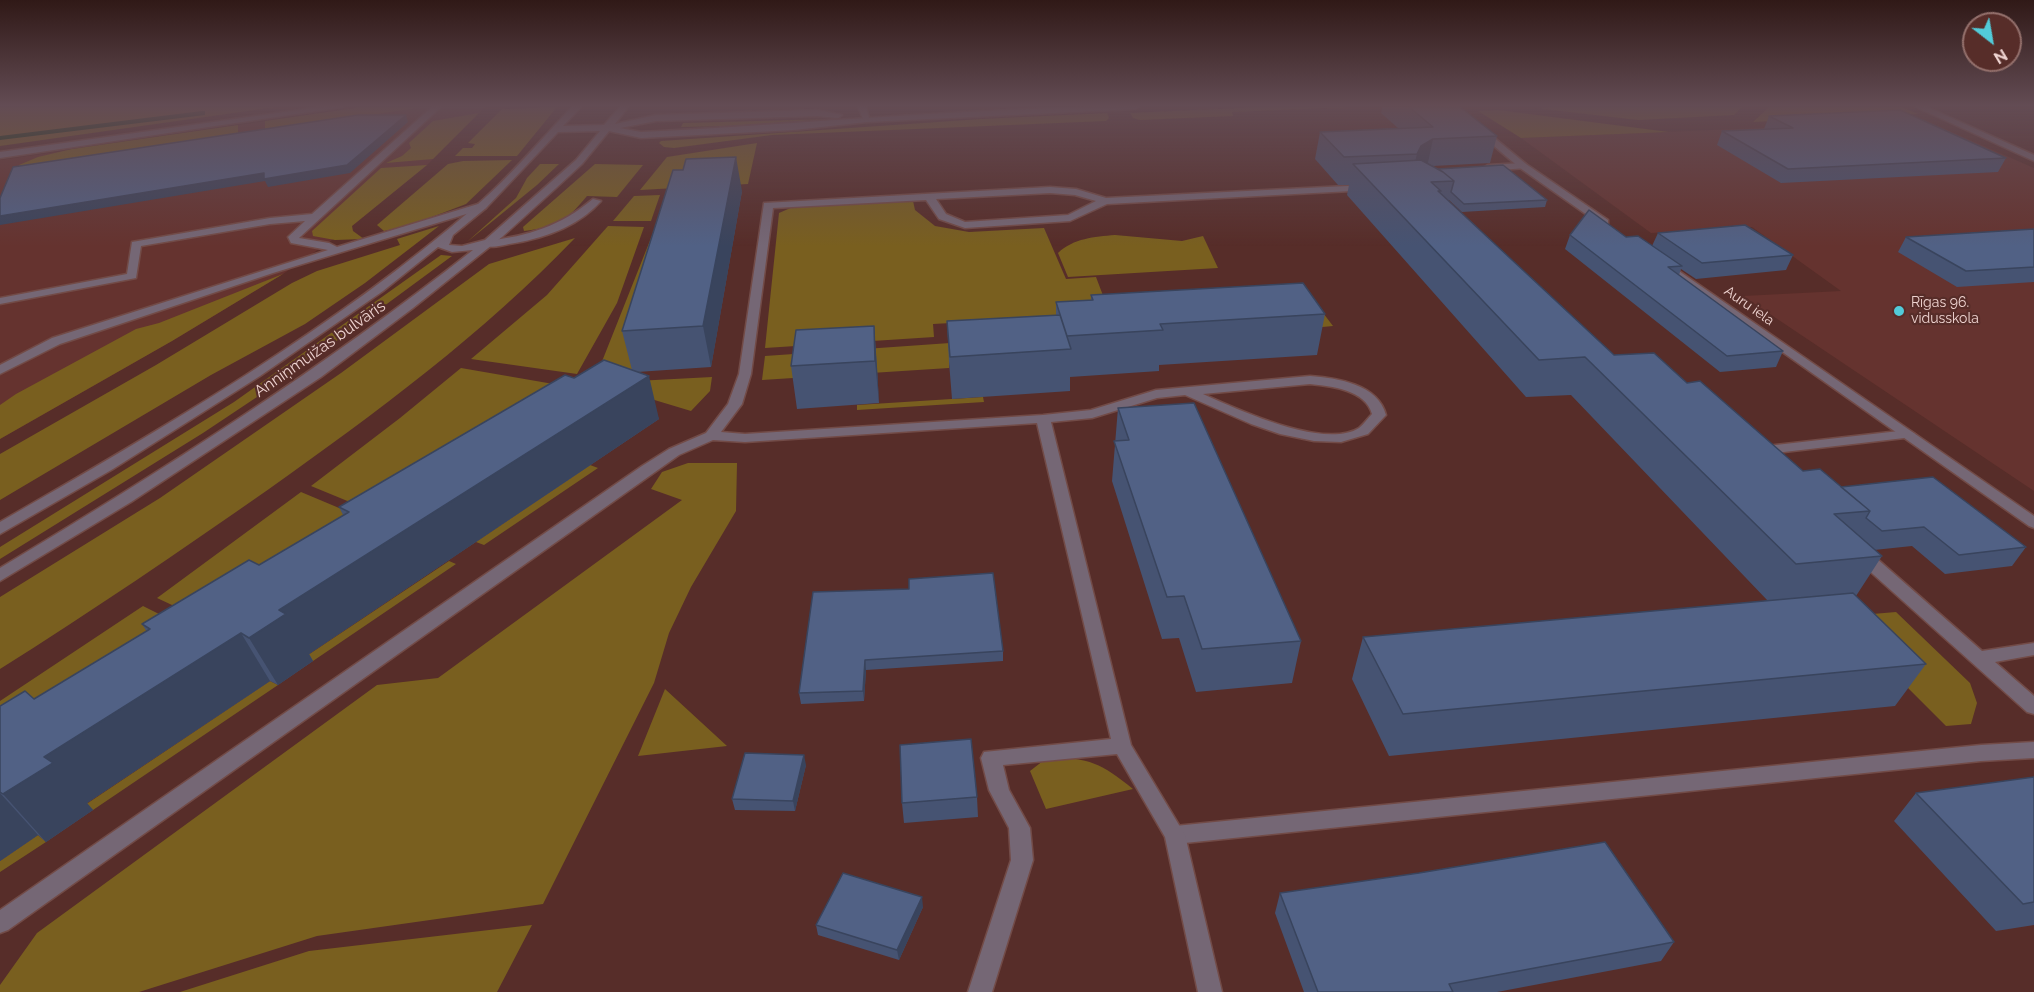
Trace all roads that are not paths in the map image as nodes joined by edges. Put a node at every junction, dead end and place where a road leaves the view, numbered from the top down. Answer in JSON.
{"nodes":[{"id":1,"x":386,"y":153,"type":"edge"},
{"id":2,"x":533,"y":153,"type":"edge"},
{"id":3,"x":586,"y":153,"type":"edge"},
{"id":4,"x":1508,"y":153,"type":"edge"},
{"id":5,"x":1523,"y":166,"type":"junction"},
{"id":6,"x":1475,"y":169,"type":"edge"},
{"id":7,"x":1380,"y":187,"type":"edge"},
{"id":8,"x":930,"y":196,"type":"junction"},
{"id":9,"x":596,"y":201,"type":"dead end"},
{"id":10,"x":1105,"y":201,"type":"junction"},
{"id":11,"x":482,"y":206,"type":"junction"},
{"id":12,"x":315,"y":217,"type":"junction"},
{"id":13,"x":1619,"y":233,"type":"edge"},
{"id":14,"x":448,"y":234,"type":"junction"},
{"id":15,"x":492,"y":239,"type":"junction"},
{"id":16,"x":337,"y":251,"type":"junction"},
{"id":17,"x":1648,"y":253,"type":"edge"},
{"id":18,"x":0,"y":301,"type":"edge"},
{"id":19,"x":0,"y":370,"type":"edge"},
{"id":20,"x":1184,"y":390,"type":"junction"},
{"id":21,"x":1043,"y":419,"type":"junction"},
{"id":22,"x":1908,"y":435,"type":"junction"},
{"id":23,"x":711,"y":436,"type":"junction"},
{"id":24,"x":1764,"y":468,"type":"edge"},
{"id":25,"x":2034,"y":523,"type":"edge"},
{"id":26,"x":0,"y":529,"type":"edge"},
{"id":27,"x":1849,"y":543,"type":"edge"},
{"id":28,"x":0,"y":575,"type":"edge"},
{"id":29,"x":2034,"y":649,"type":"edge"},
{"id":30,"x":1978,"y":658,"type":"junction"},
{"id":31,"x":2034,"y":707,"type":"edge"},
{"id":32,"x":1122,"y":746,"type":"junction"},
{"id":33,"x":2034,"y":750,"type":"edge"},
{"id":34,"x":1175,"y":836,"type":"junction"},
{"id":35,"x":0,"y":923,"type":"edge"},
{"id":36,"x":980,"y":992,"type":"edge"},
{"id":37,"x":1210,"y":992,"type":"edge"}],
"edges":[{"from":1,"to":12,"type":"street"},
{"from":2,"to":11,"type":"street","name":"Anniņmuižas bulvāris"},
{"from":3,"to":15,"type":"street","name":"Anniņmuižas bulvāris"},
{"from":4,"to":5,"type":"street"},
{"from":5,"to":6,"type":"street"},
{"from":5,"to":13,"type":"street"},
{"from":7,"to":10,"type":"street"},
{"from":8,"to":10,"type":"street"},
{"from":8,"to":10,"type":"street"},
{"from":8,"to":23,"type":"street"},
{"from":9,"to":15,"type":"street"},
{"from":11,"to":14,"type":"street","name":"Anniņmuižas bulvāris"},
{"from":11,"to":16,"type":"street"},
{"from":12,"to":16,"type":"street"},
{"from":12,"to":18,"type":"street"},
{"from":14,"to":15,"type":"street"},
{"from":14,"to":26,"type":"street","name":"Anniņmuižas bulvāris"},
{"from":15,"to":28,"type":"street","name":"Anniņmuižas bulvāris"},
{"from":16,"to":19,"type":"street"},
{"from":17,"to":22,"type":"street","name":"Auru iela"},
{"from":20,"to":20,"type":"street"},
{"from":20,"to":21,"type":"street"},
{"from":21,"to":23,"type":"street"},
{"from":21,"to":32,"type":"street"},
{"from":22,"to":24,"type":"street"},
{"from":22,"to":25,"type":"street","name":"Auru iela"},
{"from":23,"to":35,"type":"street"},
{"from":27,"to":30,"type":"street"},
{"from":29,"to":30,"type":"street"},
{"from":30,"to":31,"type":"street"},
{"from":32,"to":34,"type":"street"},
{"from":32,"to":36,"type":"street"},
{"from":33,"to":34,"type":"street"},
{"from":34,"to":37,"type":"street"}]}
